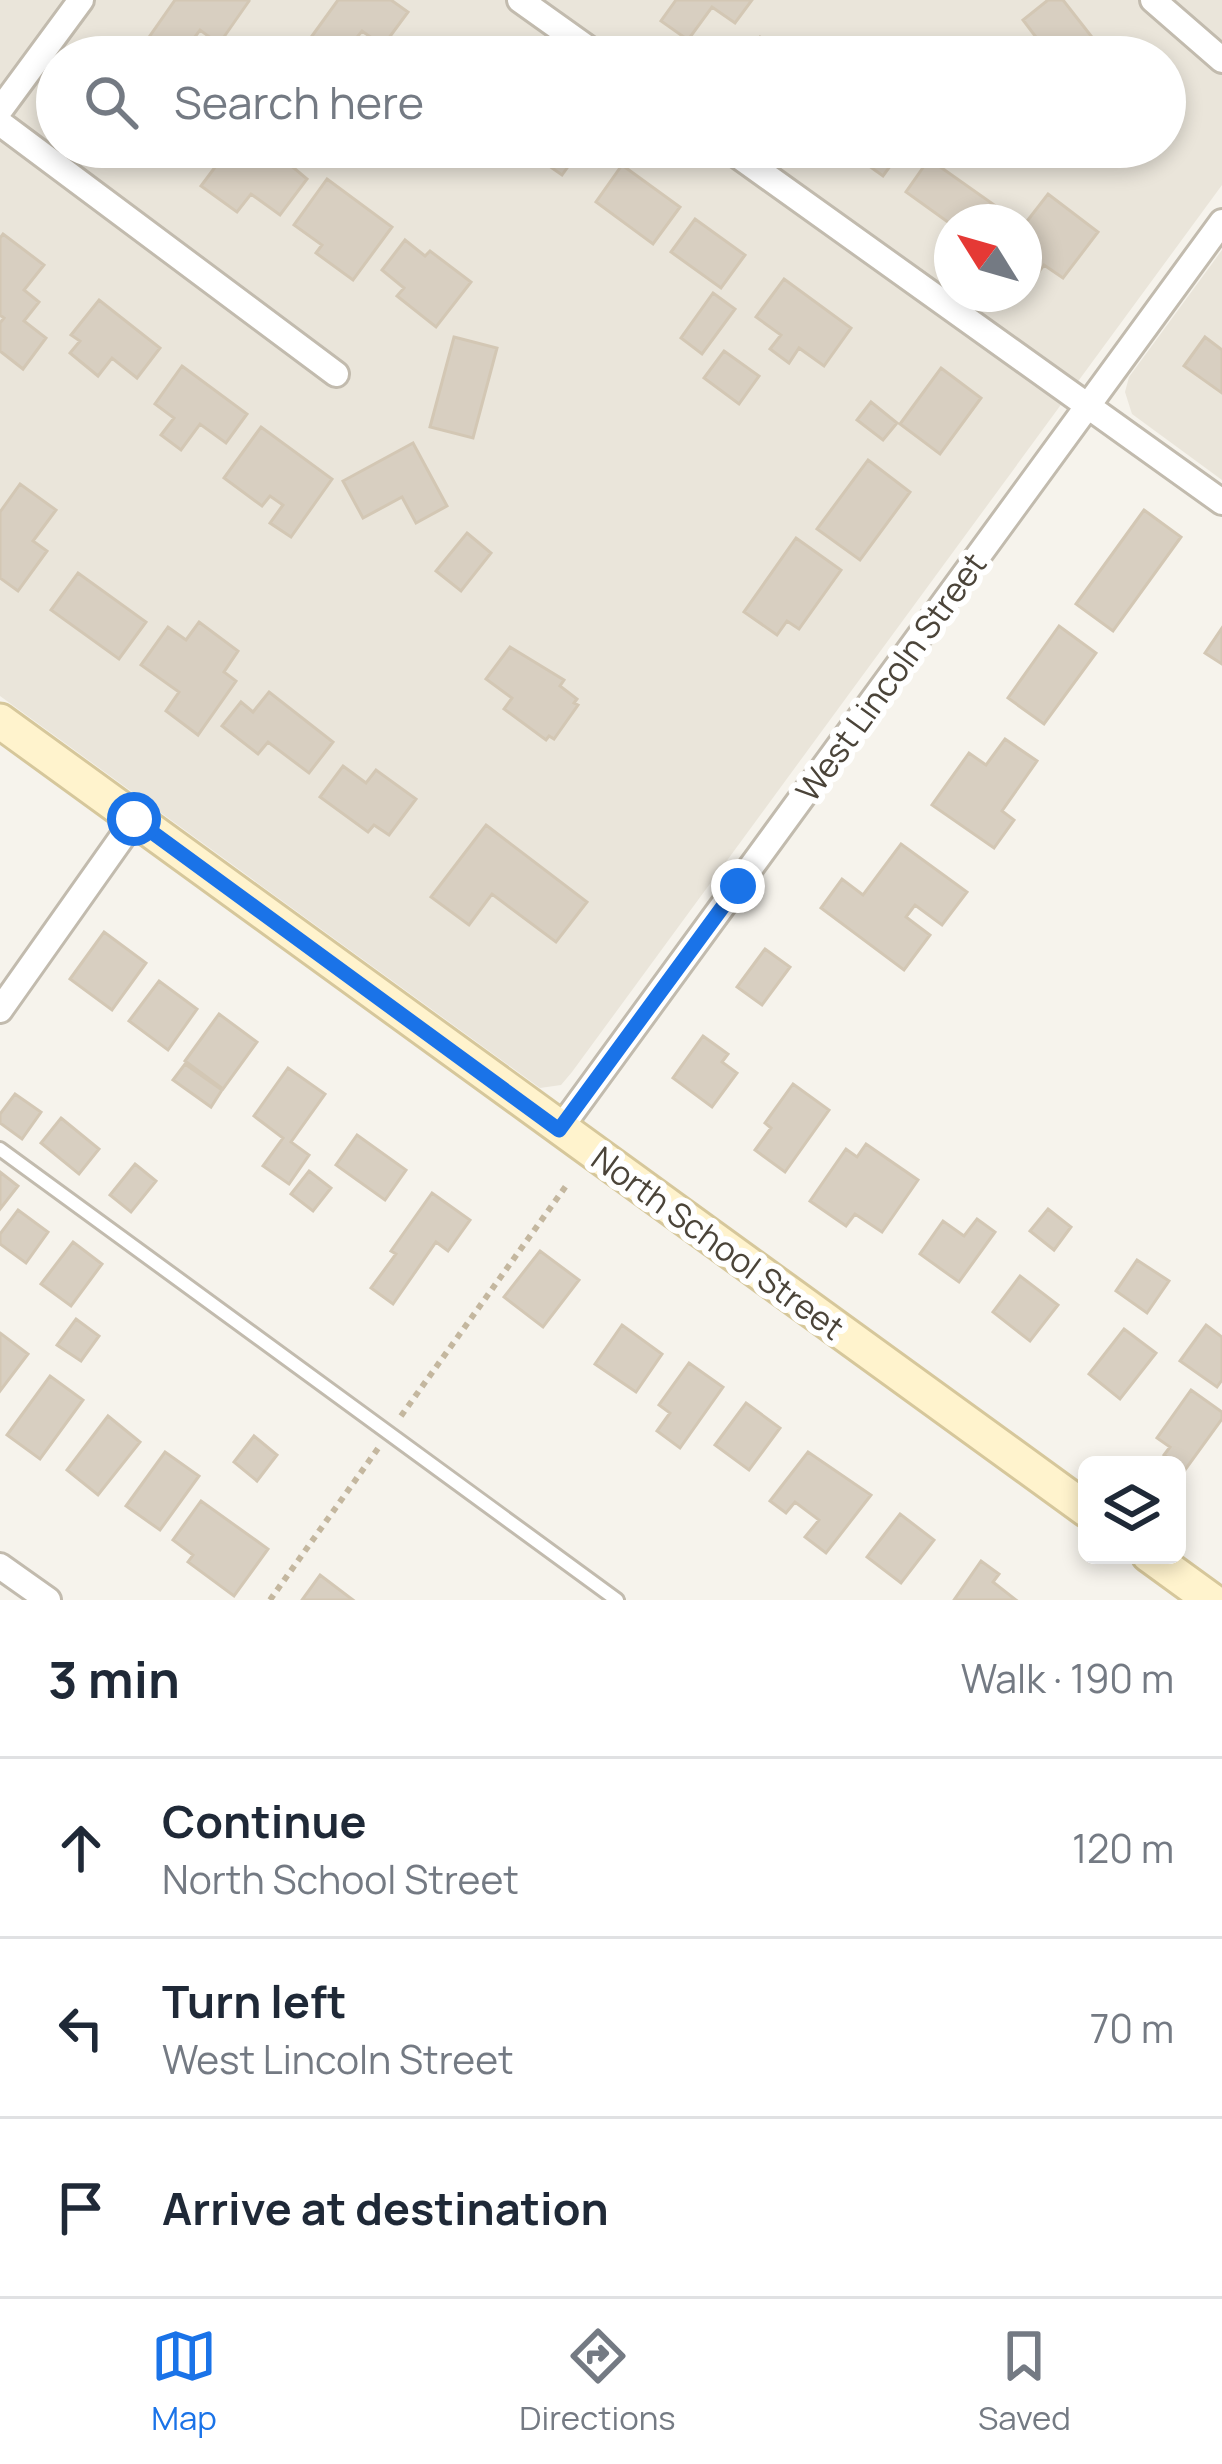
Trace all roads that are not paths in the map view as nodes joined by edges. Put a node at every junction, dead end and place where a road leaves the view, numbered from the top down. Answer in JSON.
{"nodes":[{"id":1,"x":81,"y":0,"type":"edge"},
{"id":2,"x":520,"y":0,"type":"edge"},
{"id":3,"x":1153,"y":0,"type":"edge"},
{"id":4,"x":54,"y":36,"type":"edge"},
{"id":5,"x":571,"y":36,"type":"edge"},
{"id":6,"x":1222,"y":60,"type":"edge"},
{"id":7,"x":36,"y":61,"type":"edge"},
{"id":8,"x":0,"y":110,"type":"edge"},
{"id":9,"x":0,"y":123,"type":"edge"},
{"id":10,"x":36,"y":150,"type":"edge"},
{"id":11,"x":60,"y":168,"type":"edge"},
{"id":12,"x":755,"y":168,"type":"edge"},
{"id":13,"x":1222,"y":222,"type":"edge"},
{"id":14,"x":336,"y":374,"type":"dead end"},
{"id":15,"x":1089,"y":406,"type":"junction"},
{"id":16,"x":1222,"y":502,"type":"edge"},
{"id":17,"x":0,"y":722,"type":"edge"},
{"id":18,"x":134,"y":819,"type":"junction"},
{"id":19,"x":0,"y":1010,"type":"edge"},
{"id":20,"x":559,"y":1130,"type":"junction"},
{"id":21,"x":0,"y":1149,"type":"edge"},
{"id":22,"x":1078,"y":1504,"type":"edge"},
{"id":23,"x":1161,"y":1564,"type":"edge"},
{"id":24,"x":0,"y":1566,"type":"edge"},
{"id":25,"x":48,"y":1600,"type":"edge"},
{"id":26,"x":616,"y":1600,"type":"edge"},
{"id":27,"x":1211,"y":1600,"type":"edge"}],
"edges":[{"from":1,"to":4,"type":"street"},
{"from":2,"to":5,"type":"street"},
{"from":3,"to":6,"type":"street"},
{"from":7,"to":8,"type":"street"},
{"from":9,"to":10,"type":"street"},
{"from":11,"to":14,"type":"street"},
{"from":12,"to":15,"type":"street"},
{"from":13,"to":15,"type":"street","name":"West Lincoln Street"},
{"from":15,"to":16,"type":"street"},
{"from":15,"to":20,"type":"street","name":"West Lincoln Street"},
{"from":17,"to":18,"type":"street","name":"North School Street"},
{"from":18,"to":19,"type":"street"},
{"from":18,"to":20,"type":"street","name":"North School Street"},
{"from":20,"to":22,"type":"street","name":"North School Street"},
{"from":21,"to":26,"type":"lane"},
{"from":23,"to":27,"type":"street"},
{"from":24,"to":25,"type":"street"}]}
